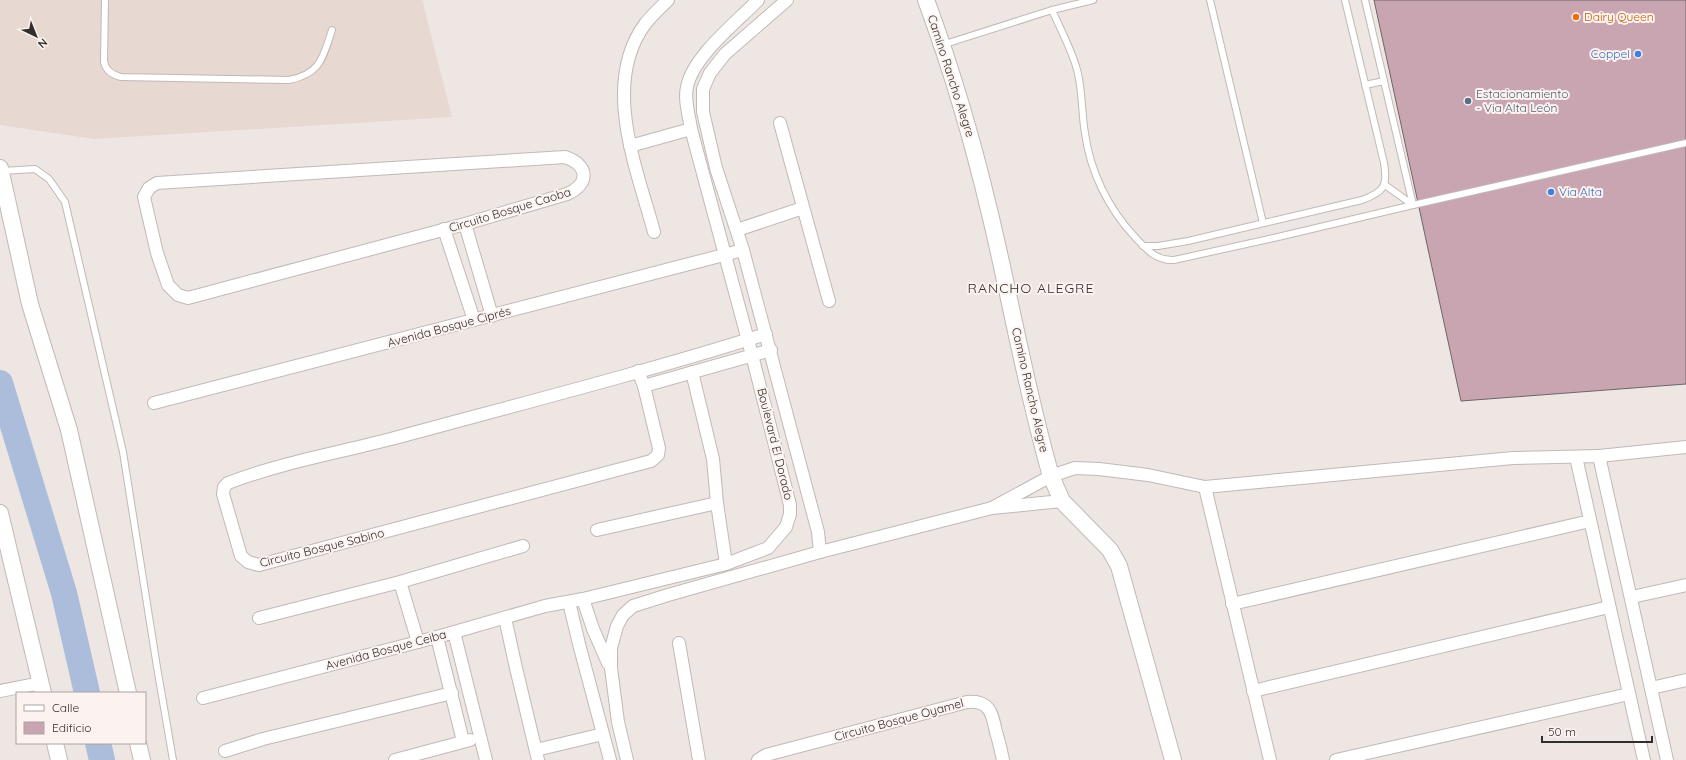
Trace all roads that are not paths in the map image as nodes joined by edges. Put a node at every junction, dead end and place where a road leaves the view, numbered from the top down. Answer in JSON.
{"nodes":[{"id":1,"x":105,"y":0,"type":"edge"},
{"id":2,"x":668,"y":0,"type":"edge"},
{"id":3,"x":758,"y":0,"type":"edge"},
{"id":4,"x":926,"y":0,"type":"edge"},
{"id":5,"x":1093,"y":0,"type":"edge"},
{"id":6,"x":1210,"y":0,"type":"edge"},
{"id":7,"x":1344,"y":0,"type":"edge"},
{"id":8,"x":1365,"y":0,"type":"edge"},
{"id":9,"x":785,"y":1,"type":"edge"},
{"id":10,"x":1052,"y":10,"type":"junction"},
{"id":11,"x":332,"y":30,"type":"dead end"},
{"id":12,"x":942,"y":45,"type":"junction"},
{"id":13,"x":1384,"y":81,"type":"junction"},
{"id":14,"x":1365,"y":85,"type":"junction"},
{"id":15,"x":780,"y":123,"type":"dead end"},
{"id":16,"x":691,"y":129,"type":"junction"},
{"id":17,"x":1686,"y":143,"type":"edge"},
{"id":18,"x":630,"y":146,"type":"junction"},
{"id":19,"x":0,"y":170,"type":"edge"},
{"id":20,"x":1385,"y":185,"type":"junction"},
{"id":21,"x":1413,"y":205,"type":"junction"},
{"id":22,"x":803,"y":208,"type":"junction"},
{"id":23,"x":1263,"y":223,"type":"junction"},
{"id":24,"x":465,"y":224,"type":"junction"},
{"id":25,"x":444,"y":230,"type":"junction"},
{"id":26,"x":737,"y":230,"type":"junction"},
{"id":27,"x":654,"y":232,"type":"dead end"},
{"id":28,"x":1143,"y":246,"type":"junction"},
{"id":29,"x":744,"y":250,"type":"junction"},
{"id":30,"x":725,"y":255,"type":"junction"},
{"id":31,"x":829,"y":301,"type":"dead end"},
{"id":32,"x":492,"y":316,"type":"junction"},
{"id":33,"x":474,"y":320,"type":"junction"},
{"id":34,"x":766,"y":334,"type":"junction"},
{"id":35,"x":748,"y":340,"type":"junction"},
{"id":36,"x":771,"y":350,"type":"junction"},
{"id":37,"x":752,"y":355,"type":"junction"},
{"id":38,"x":638,"y":372,"type":"junction"},
{"id":39,"x":692,"y":372,"type":"junction"},
{"id":40,"x":644,"y":386,"type":"junction"},
{"id":41,"x":154,"y":403,"type":"dead end"},
{"id":42,"x":1686,"y":447,"type":"edge"},
{"id":43,"x":1599,"y":456,"type":"junction"},
{"id":44,"x":1576,"y":457,"type":"junction"},
{"id":45,"x":1051,"y":476,"type":"junction"},
{"id":46,"x":1205,"y":487,"type":"junction"},
{"id":47,"x":1062,"y":501,"type":"junction"},
{"id":48,"x":717,"y":503,"type":"junction"},
{"id":49,"x":992,"y":508,"type":"junction"},
{"id":50,"x":0,"y":513,"type":"edge"},
{"id":51,"x":1590,"y":522,"type":"junction"},
{"id":52,"x":596,"y":530,"type":"dead end"},
{"id":53,"x":523,"y":546,"type":"dead end"},
{"id":54,"x":820,"y":552,"type":"junction"},
{"id":55,"x":726,"y":564,"type":"junction"},
{"id":56,"x":400,"y":582,"type":"junction"},
{"id":57,"x":1686,"y":585,"type":"edge"},
{"id":58,"x":1632,"y":598,"type":"junction"},
{"id":59,"x":583,"y":599,"type":"junction"},
{"id":60,"x":569,"y":602,"type":"junction"},
{"id":61,"x":1232,"y":604,"type":"junction"},
{"id":62,"x":1609,"y":607,"type":"junction"},
{"id":63,"x":259,"y":618,"type":"dead end"},
{"id":64,"x":505,"y":618,"type":"junction"},
{"id":65,"x":454,"y":632,"type":"junction"},
{"id":66,"x":437,"y":637,"type":"junction"},
{"id":67,"x":418,"y":642,"type":"junction"},
{"id":68,"x":678,"y":643,"type":"dead end"},
{"id":69,"x":610,"y":668,"type":"junction"},
{"id":70,"x":1686,"y":680,"type":"edge"},
{"id":71,"x":42,"y":688,"type":"edge"},
{"id":72,"x":1651,"y":688,"type":"junction"},
{"id":73,"x":1253,"y":691,"type":"junction"},
{"id":74,"x":0,"y":692,"type":"edge"},
{"id":75,"x":128,"y":692,"type":"edge"},
{"id":76,"x":452,"y":693,"type":"junction"},
{"id":77,"x":1629,"y":694,"type":"junction"},
{"id":78,"x":202,"y":698,"type":"dead end"},
{"id":79,"x":603,"y":734,"type":"junction"},
{"id":80,"x":481,"y":738,"type":"junction"},
{"id":81,"x":463,"y":741,"type":"junction"},
{"id":82,"x":55,"y":744,"type":"edge"},
{"id":83,"x":138,"y":744,"type":"edge"},
{"id":84,"x":225,"y":751,"type":"dead end"},
{"id":85,"x":537,"y":755,"type":"edge"},
{"id":86,"x":59,"y":760,"type":"edge"},
{"id":87,"x":142,"y":760,"type":"edge"},
{"id":88,"x":173,"y":760,"type":"edge"},
{"id":89,"x":395,"y":760,"type":"edge"},
{"id":90,"x":486,"y":760,"type":"edge"},
{"id":91,"x":610,"y":760,"type":"edge"},
{"id":92,"x":628,"y":760,"type":"edge"},
{"id":93,"x":699,"y":760,"type":"edge"},
{"id":94,"x":758,"y":760,"type":"edge"},
{"id":95,"x":1003,"y":760,"type":"edge"},
{"id":96,"x":1173,"y":760,"type":"edge"},
{"id":97,"x":1270,"y":760,"type":"edge"},
{"id":98,"x":1336,"y":760,"type":"edge"},
{"id":99,"x":1644,"y":760,"type":"edge"},
{"id":100,"x":1667,"y":760,"type":"edge"}],
"edges":[{"from":1,"to":11,"type":"lane"},
{"from":2,"to":18,"type":"street"},
{"from":3,"to":16,"type":"street","name":"Boulevard El Dorado"},
{"from":4,"to":12,"type":"street","name":"Camino Rancho Alegre"},
{"from":5,"to":10,"type":"lane"},
{"from":6,"to":23,"type":"lane"},
{"from":7,"to":14,"type":"lane"},
{"from":8,"to":13,"type":"lane"},
{"from":9,"to":26,"type":"street","name":"Boulevard El Dorado"},
{"from":10,"to":12,"type":"lane"},
{"from":10,"to":28,"type":"lane"},
{"from":12,"to":45,"type":"street","name":"Camino Rancho Alegre"},
{"from":13,"to":14,"type":"lane"},
{"from":13,"to":21,"type":"lane"},
{"from":14,"to":20,"type":"lane"},
{"from":15,"to":22,"type":"street"},
{"from":16,"to":18,"type":"street"},
{"from":16,"to":30,"type":"street","name":"Boulevard El Dorado"},
{"from":17,"to":21,"type":"lane"},
{"from":18,"to":27,"type":"street"},
{"from":19,"to":75,"type":"street"},
{"from":19,"to":88,"type":"lane"},
{"from":20,"to":21,"type":"lane"},
{"from":20,"to":23,"type":"lane"},
{"from":21,"to":28,"type":"lane"},
{"from":22,"to":26,"type":"street"},
{"from":22,"to":31,"type":"street"},
{"from":23,"to":28,"type":"lane"},
{"from":24,"to":25,"type":"street","name":"Circuito Bosque Caoba"},
{"from":24,"to":25,"type":"street","name":"Circuito Bosque Caoba"},
{"from":24,"to":32,"type":"street"},
{"from":25,"to":33,"type":"street"},
{"from":26,"to":29,"type":"street","name":"Boulevard El Dorado"},
{"from":29,"to":30,"type":"street","name":"Avenida Bosque Ciprés"},
{"from":29,"to":34,"type":"street","name":"Boulevard El Dorado"},
{"from":30,"to":32,"type":"street","name":"Avenida Bosque Ciprés"},
{"from":30,"to":35,"type":"street","name":"Boulevard El Dorado"},
{"from":32,"to":33,"type":"street","name":"Avenida Bosque Ciprés"},
{"from":33,"to":41,"type":"street","name":"Avenida Bosque Ciprés"},
{"from":34,"to":35,"type":"street","name":"Circuito Bosque Sabino"},
{"from":34,"to":36,"type":"street","name":"Boulevard El Dorado"},
{"from":35,"to":37,"type":"street","name":"Boulevard El Dorado"},
{"from":35,"to":38,"type":"street","name":"Circuito Bosque Sabino"},
{"from":36,"to":37,"type":"street"},
{"from":36,"to":54,"type":"street","name":"Boulevard El Dorado"},
{"from":37,"to":39,"type":"street"},
{"from":37,"to":55,"type":"street","name":"Boulevard El Dorado"},
{"from":38,"to":40,"type":"street","name":"Circuito Bosque Sabino"},
{"from":38,"to":40,"type":"street","name":"Circuito Bosque Sabino"},
{"from":39,"to":40,"type":"street"},
{"from":39,"to":48,"type":"street"},
{"from":42,"to":43,"type":"street"},
{"from":43,"to":44,"type":"street"},
{"from":43,"to":58,"type":"street"},
{"from":44,"to":46,"type":"street"},
{"from":44,"to":51,"type":"street"},
{"from":45,"to":46,"type":"street"},
{"from":45,"to":47,"type":"street","name":"Camino Rancho Alegre"},
{"from":45,"to":49,"type":"street"},
{"from":46,"to":61,"type":"street"},
{"from":47,"to":49,"type":"street"},
{"from":47,"to":96,"type":"street","name":"Camino Rancho Alegre"},
{"from":48,"to":52,"type":"street"},
{"from":48,"to":55,"type":"street"},
{"from":49,"to":54,"type":"street"},
{"from":50,"to":71,"type":"street"},
{"from":51,"to":61,"type":"street"},
{"from":51,"to":62,"type":"street"},
{"from":53,"to":56,"type":"street"},
{"from":54,"to":69,"type":"street"},
{"from":55,"to":59,"type":"street","name":"Boulevard El Dorado"},
{"from":56,"to":63,"type":"street"},
{"from":56,"to":67,"type":"street"},
{"from":57,"to":58,"type":"street"},
{"from":58,"to":72,"type":"street"},
{"from":59,"to":60,"type":"street","name":"Boulevard El Dorado"},
{"from":59,"to":69,"type":"street"},
{"from":60,"to":64,"type":"street","name":"Avenida Bosque Ceiba"},
{"from":60,"to":79,"type":"street"},
{"from":61,"to":73,"type":"street"},
{"from":62,"to":73,"type":"street"},
{"from":62,"to":77,"type":"street"},
{"from":64,"to":65,"type":"street","name":"Avenida Bosque Ceiba"},
{"from":64,"to":85,"type":"street"},
{"from":65,"to":66,"type":"street","name":"Avenida Bosque Ceiba"},
{"from":65,"to":80,"type":"street"},
{"from":66,"to":67,"type":"street","name":"Avenida Bosque Ceiba"},
{"from":66,"to":76,"type":"street"},
{"from":67,"to":78,"type":"street","name":"Avenida Bosque Ceiba"},
{"from":68,"to":93,"type":"street"},
{"from":69,"to":92,"type":"street"},
{"from":70,"to":72,"type":"street"},
{"from":71,"to":74,"type":"street"},
{"from":72,"to":100,"type":"street"},
{"from":73,"to":97,"type":"street"},
{"from":76,"to":81,"type":"street"},
{"from":76,"to":84,"type":"street"},
{"from":77,"to":98,"type":"street"},
{"from":77,"to":99,"type":"street"},
{"from":79,"to":85,"type":"street"},
{"from":79,"to":91,"type":"street"},
{"from":80,"to":81,"type":"street"},
{"from":80,"to":90,"type":"street"},
{"from":81,"to":89,"type":"street"},
{"from":82,"to":86,"type":"street"},
{"from":83,"to":87,"type":"street"},
{"from":94,"to":95,"type":"street","name":"Circuito Bosque Oyamel"}]}
